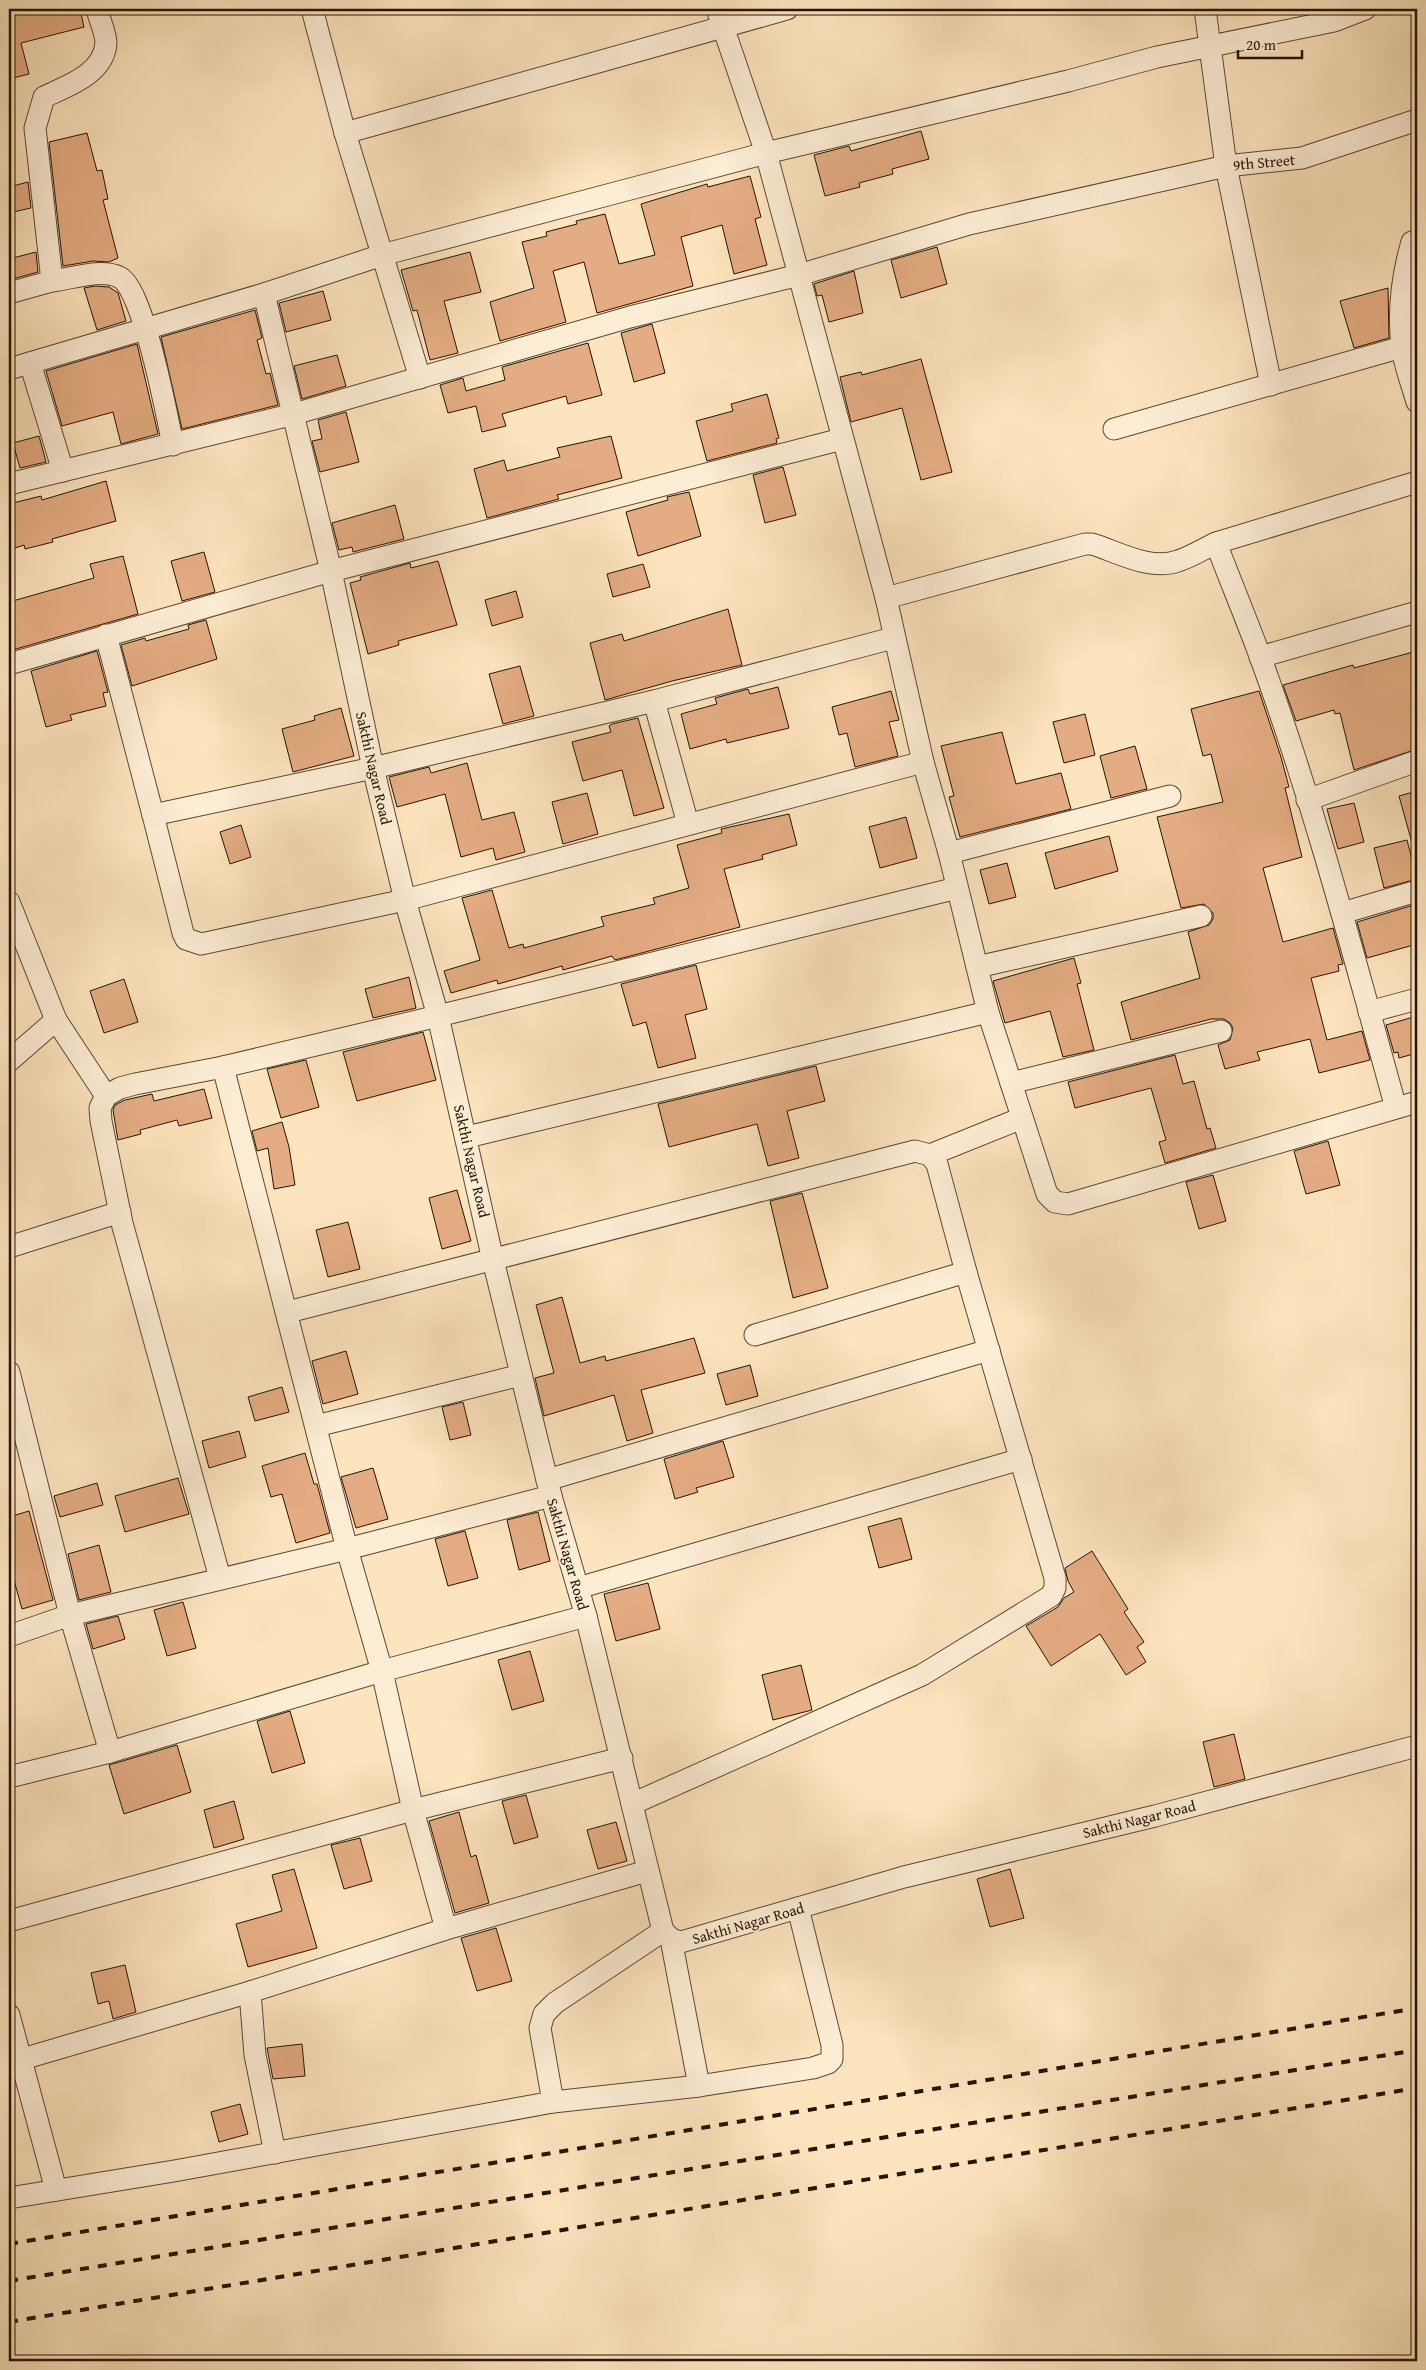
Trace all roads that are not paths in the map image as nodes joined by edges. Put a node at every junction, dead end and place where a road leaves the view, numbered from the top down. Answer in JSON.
{"nodes":[{"id":1,"x":97,"y":9,"type":"edge"},
{"id":2,"x":312,"y":9,"type":"edge"},
{"id":3,"x":787,"y":9,"type":"edge"},
{"id":4,"x":1204,"y":9,"type":"edge"},
{"id":5,"x":1365,"y":9,"type":"edge"},
{"id":6,"x":720,"y":19,"type":"edge"},
{"id":7,"x":1211,"y":45,"type":"junction"},
{"id":8,"x":1417,"y":120,"type":"edge"},
{"id":9,"x":345,"y":133,"type":"junction"},
{"id":10,"x":766,"y":153,"type":"junction"},
{"id":11,"x":1226,"y":166,"type":"junction"},
{"id":12,"x":1417,"y":241,"type":"edge"},
{"id":13,"x":382,"y":255,"type":"junction"},
{"id":14,"x":799,"y":274,"type":"junction"},
{"id":15,"x":52,"y":282,"type":"junction"},
{"id":16,"x":9,"y":292,"type":"edge"},
{"id":17,"x":264,"y":294,"type":"junction"},
{"id":18,"x":146,"y":329,"type":"junction"},
{"id":19,"x":1410,"y":354,"type":"edge"},
{"id":20,"x":30,"y":363,"type":"junction"},
{"id":21,"x":9,"y":369,"type":"edge"},
{"id":22,"x":420,"y":378,"type":"junction"},
{"id":23,"x":1271,"y":385,"type":"junction"},
{"id":24,"x":1417,"y":402,"type":"edge"},
{"id":25,"x":294,"y":414,"type":"junction"},
{"id":26,"x":1114,"y":429,"type":"dead end"},
{"id":27,"x":842,"y":439,"type":"junction"},
{"id":28,"x":173,"y":445,"type":"junction"},
{"id":29,"x":63,"y":471,"type":"junction"},
{"id":30,"x":1417,"y":482,"type":"edge"},
{"id":31,"x":9,"y":484,"type":"edge"},
{"id":32,"x":1216,"y":543,"type":"junction"},
{"id":33,"x":331,"y":571,"type":"junction"},
{"id":34,"x":886,"y":598,"type":"junction"},
{"id":35,"x":1417,"y":612,"type":"edge"},
{"id":36,"x":106,"y":635,"type":"junction"},
{"id":37,"x":893,"y":638,"type":"junction"},
{"id":38,"x":1260,"y":657,"type":"junction"},
{"id":39,"x":9,"y":664,"type":"edge"},
{"id":40,"x":654,"y":701,"type":"junction"},
{"id":41,"x":1417,"y":761,"type":"edge"},
{"id":42,"x":923,"y":762,"type":"junction"},
{"id":43,"x":373,"y":768,"type":"junction"},
{"id":44,"x":1170,"y":796,"type":"dead end"},
{"id":45,"x":1307,"y":800,"type":"junction"},
{"id":46,"x":153,"y":815,"type":"junction"},
{"id":47,"x":688,"y":824,"type":"junction"},
{"id":48,"x":949,"y":853,"type":"junction"},
{"id":49,"x":957,"y":888,"type":"junction"},
{"id":50,"x":1417,"y":891,"type":"edge"},
{"id":51,"x":405,"y":900,"type":"junction"},
{"id":52,"x":9,"y":902,"type":"edge"},
{"id":53,"x":1342,"y":913,"type":"junction"},
{"id":54,"x":1200,"y":916,"type":"dead end"},
{"id":55,"x":977,"y":967,"type":"junction"},
{"id":56,"x":1417,"y":1000,"type":"edge"},
{"id":57,"x":988,"y":1012,"type":"junction"},
{"id":58,"x":1369,"y":1012,"type":"junction"},
{"id":59,"x":438,"y":1016,"type":"junction"},
{"id":60,"x":56,"y":1020,"type":"junction"},
{"id":61,"x":1221,"y":1031,"type":"dead end"},
{"id":62,"x":9,"y":1061,"type":"edge"},
{"id":63,"x":223,"y":1067,"type":"junction"},
{"id":64,"x":1011,"y":1083,"type":"junction"},
{"id":65,"x":106,"y":1096,"type":"junction"},
{"id":66,"x":1417,"y":1102,"type":"edge"},
{"id":67,"x":1396,"y":1108,"type":"junction"},
{"id":68,"x":1022,"y":1118,"type":"junction"},
{"id":69,"x":467,"y":1137,"type":"junction"},
{"id":70,"x":930,"y":1155,"type":"junction"},
{"id":71,"x":120,"y":1212,"type":"junction"},
{"id":72,"x":9,"y":1247,"type":"edge"},
{"id":73,"x":493,"y":1260,"type":"junction"},
{"id":74,"x":966,"y":1272,"type":"junction"},
{"id":75,"x":288,"y":1312,"type":"junction"},
{"id":76,"x":755,"y":1335,"type":"dead end"},
{"id":77,"x":989,"y":1350,"type":"junction"},
{"id":78,"x":9,"y":1372,"type":"edge"},
{"id":79,"x":521,"y":1374,"type":"junction"},
{"id":80,"x":316,"y":1426,"type":"junction"},
{"id":81,"x":1021,"y":1459,"type":"junction"},
{"id":82,"x":549,"y":1488,"type":"junction"},
{"id":83,"x":347,"y":1549,"type":"junction"},
{"id":84,"x":220,"y":1578,"type":"junction"},
{"id":85,"x":578,"y":1588,"type":"junction"},
{"id":86,"x":70,"y":1615,"type":"junction"},
{"id":87,"x":586,"y":1616,"type":"junction"},
{"id":88,"x":9,"y":1636,"type":"edge"},
{"id":89,"x":382,"y":1671,"type":"junction"},
{"id":90,"x":1417,"y":1746,"type":"edge"},
{"id":91,"x":110,"y":1752,"type":"junction"},
{"id":92,"x":622,"y":1758,"type":"junction"},
{"id":93,"x":9,"y":1778,"type":"edge"},
{"id":94,"x":632,"y":1804,"type":"junction"},
{"id":95,"x":413,"y":1810,"type":"junction"},
{"id":96,"x":647,"y":1870,"type":"junction"},
{"id":97,"x":798,"y":1908,"type":"junction"},
{"id":98,"x":9,"y":1921,"type":"edge"},
{"id":99,"x":446,"y":1929,"type":"junction"},
{"id":100,"x":667,"y":1935,"type":"junction"},
{"id":101,"x":250,"y":1992,"type":"junction"},
{"id":102,"x":9,"y":2015,"type":"edge"},
{"id":103,"x":16,"y":2061,"type":"edge"},
{"id":104,"x":699,"y":2086,"type":"junction"},
{"id":105,"x":553,"y":2102,"type":"junction"},
{"id":106,"x":275,"y":2153,"type":"junction"},
{"id":107,"x":56,"y":2190,"type":"junction"},
{"id":108,"x":9,"y":2198,"type":"edge"}],
"edges":[{"from":1,"to":15,"type":"street"},
{"from":2,"to":9,"type":"street"},
{"from":3,"to":6,"type":"street"},
{"from":4,"to":7,"type":"street","name":"9th Street"},
{"from":5,"to":7,"type":"street"},
{"from":6,"to":9,"type":"street"},
{"from":6,"to":10,"type":"street"},
{"from":7,"to":10,"type":"street"},
{"from":7,"to":11,"type":"street","name":"9th Street"},
{"from":8,"to":11,"type":"street","name":"9th Street"},
{"from":9,"to":13,"type":"street"},
{"from":10,"to":13,"type":"street"},
{"from":10,"to":14,"type":"street"},
{"from":11,"to":14,"type":"street"},
{"from":11,"to":23,"type":"street"},
{"from":12,"to":19,"type":"street"},
{"from":13,"to":17,"type":"street"},
{"from":13,"to":22,"type":"street"},
{"from":14,"to":22,"type":"street"},
{"from":14,"to":27,"type":"street"},
{"from":15,"to":16,"type":"street"},
{"from":15,"to":18,"type":"street"},
{"from":17,"to":18,"type":"street"},
{"from":17,"to":25,"type":"street","name":"Sakthi Nagar Road"},
{"from":18,"to":20,"type":"street"},
{"from":18,"to":28,"type":"street"},
{"from":19,"to":23,"type":"street"},
{"from":19,"to":24,"type":"street"},
{"from":20,"to":21,"type":"street"},
{"from":20,"to":29,"type":"street"},
{"from":22,"to":25,"type":"street"},
{"from":23,"to":26,"type":"street"},
{"from":25,"to":28,"type":"street"},
{"from":25,"to":33,"type":"street","name":"Sakthi Nagar Road"},
{"from":27,"to":33,"type":"street"},
{"from":27,"to":34,"type":"street"},
{"from":28,"to":29,"type":"street"},
{"from":29,"to":31,"type":"street"},
{"from":30,"to":32,"type":"street"},
{"from":32,"to":34,"type":"street"},
{"from":32,"to":38,"type":"street"},
{"from":33,"to":36,"type":"street"},
{"from":33,"to":43,"type":"street","name":"Sakthi Nagar Road"},
{"from":34,"to":37,"type":"street"},
{"from":35,"to":38,"type":"street"},
{"from":36,"to":39,"type":"street"},
{"from":36,"to":46,"type":"street"},
{"from":37,"to":40,"type":"street"},
{"from":37,"to":42,"type":"street"},
{"from":38,"to":45,"type":"street"},
{"from":40,"to":43,"type":"street"},
{"from":40,"to":47,"type":"street"},
{"from":41,"to":45,"type":"street"},
{"from":42,"to":47,"type":"street"},
{"from":42,"to":48,"type":"street"},
{"from":43,"to":46,"type":"street"},
{"from":43,"to":51,"type":"street","name":"Sakthi Nagar Road"},
{"from":44,"to":48,"type":"street"},
{"from":45,"to":53,"type":"street"},
{"from":46,"to":51,"type":"street"},
{"from":47,"to":51,"type":"street"},
{"from":48,"to":49,"type":"street"},
{"from":49,"to":55,"type":"street"},
{"from":49,"to":59,"type":"street"},
{"from":50,"to":53,"type":"street"},
{"from":51,"to":59,"type":"street","name":"Sakthi Nagar Road"},
{"from":52,"to":60,"type":"street"},
{"from":53,"to":58,"type":"street"},
{"from":54,"to":55,"type":"street"},
{"from":55,"to":57,"type":"street"},
{"from":56,"to":58,"type":"street"},
{"from":57,"to":64,"type":"street"},
{"from":57,"to":69,"type":"street"},
{"from":58,"to":67,"type":"street"},
{"from":59,"to":63,"type":"street"},
{"from":59,"to":69,"type":"street","name":"Sakthi Nagar Road"},
{"from":60,"to":62,"type":"street"},
{"from":60,"to":65,"type":"street"},
{"from":61,"to":64,"type":"street"},
{"from":63,"to":65,"type":"street"},
{"from":63,"to":75,"type":"street"},
{"from":64,"to":68,"type":"street"},
{"from":65,"to":71,"type":"street"},
{"from":66,"to":67,"type":"street"},
{"from":67,"to":68,"type":"street"},
{"from":68,"to":70,"type":"street"},
{"from":69,"to":73,"type":"street","name":"Sakthi Nagar Road"},
{"from":70,"to":73,"type":"street"},
{"from":70,"to":74,"type":"street"},
{"from":71,"to":72,"type":"street"},
{"from":71,"to":84,"type":"street"},
{"from":73,"to":75,"type":"street"},
{"from":73,"to":79,"type":"street","name":"Sakthi Nagar Road"},
{"from":74,"to":76,"type":"street"},
{"from":74,"to":77,"type":"street"},
{"from":75,"to":80,"type":"street"},
{"from":77,"to":81,"type":"street"},
{"from":77,"to":82,"type":"street"},
{"from":78,"to":86,"type":"street"},
{"from":79,"to":80,"type":"street"},
{"from":79,"to":82,"type":"street","name":"Sakthi Nagar Road"},
{"from":80,"to":83,"type":"street"},
{"from":81,"to":85,"type":"street"},
{"from":81,"to":94,"type":"street"},
{"from":82,"to":83,"type":"street"},
{"from":82,"to":85,"type":"street","name":"Sakthi Nagar Road"},
{"from":83,"to":84,"type":"street"},
{"from":83,"to":89,"type":"street"},
{"from":84,"to":86,"type":"street"},
{"from":85,"to":87,"type":"street","name":"Sakthi Nagar Road"},
{"from":86,"to":88,"type":"street"},
{"from":86,"to":91,"type":"street"},
{"from":87,"to":89,"type":"street"},
{"from":87,"to":92,"type":"street","name":"Sakthi Nagar Road"},
{"from":89,"to":91,"type":"street"},
{"from":89,"to":95,"type":"street"},
{"from":90,"to":97,"type":"street","name":"Sakthi Nagar Road"},
{"from":91,"to":93,"type":"street"},
{"from":92,"to":94,"type":"street","name":"Sakthi Nagar Road"},
{"from":92,"to":95,"type":"street"},
{"from":94,"to":96,"type":"street","name":"Sakthi Nagar Road"},
{"from":95,"to":98,"type":"street"},
{"from":95,"to":99,"type":"street"},
{"from":96,"to":99,"type":"street"},
{"from":96,"to":100,"type":"street","name":"Sakthi Nagar Road"},
{"from":97,"to":100,"type":"street","name":"Sakthi Nagar Road"},
{"from":97,"to":104,"type":"street"},
{"from":99,"to":101,"type":"street"},
{"from":100,"to":104,"type":"street"},
{"from":100,"to":105,"type":"street"},
{"from":101,"to":103,"type":"street"},
{"from":101,"to":106,"type":"street"},
{"from":102,"to":103,"type":"street"},
{"from":103,"to":107,"type":"street"},
{"from":104,"to":105,"type":"street"},
{"from":105,"to":106,"type":"street"},
{"from":106,"to":107,"type":"street"},
{"from":107,"to":108,"type":"street"}]}
